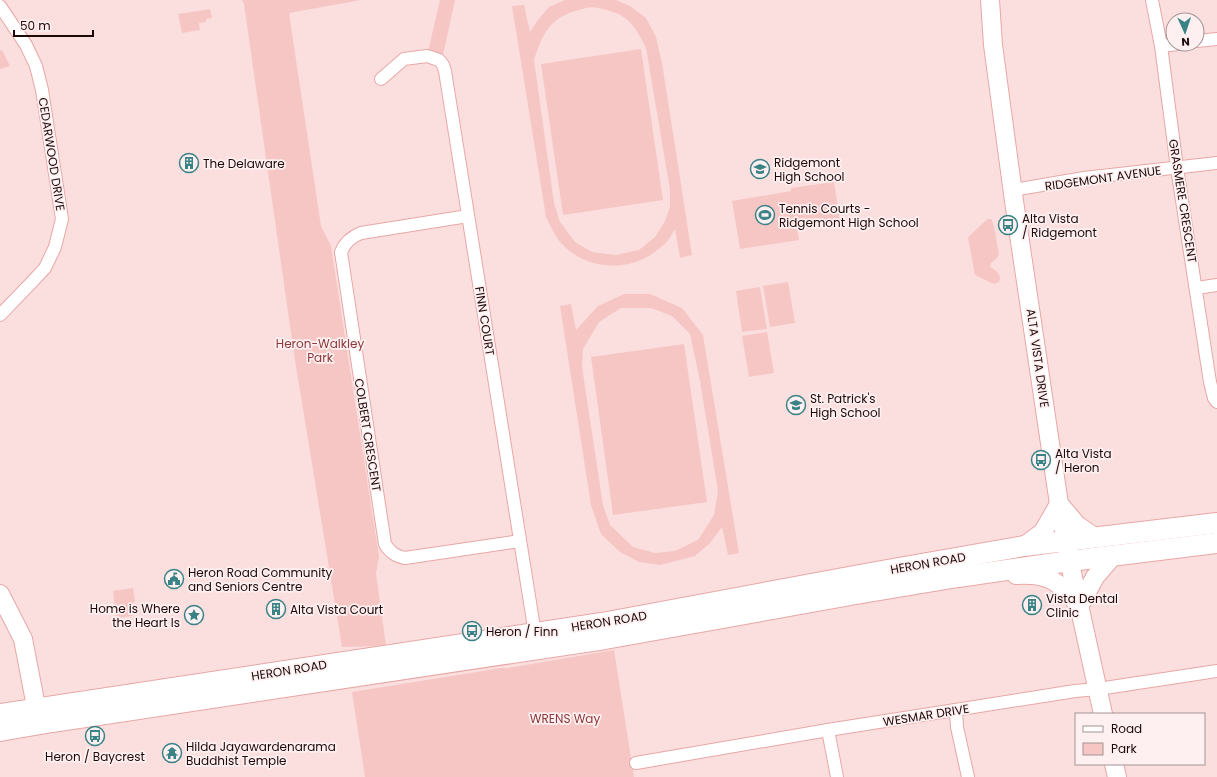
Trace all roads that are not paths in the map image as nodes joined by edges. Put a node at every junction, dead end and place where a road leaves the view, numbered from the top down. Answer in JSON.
{"nodes":[{"id":1,"x":990,"y":0,"type":"edge"},
{"id":2,"x":1152,"y":0,"type":"edge"},
{"id":3,"x":0,"y":6,"type":"edge"},
{"id":4,"x":1217,"y":39,"type":"edge"},
{"id":5,"x":1205,"y":40,"type":"edge"},
{"id":6,"x":1161,"y":46,"type":"junction"},
{"id":7,"x":1165,"y":46,"type":"edge"},
{"id":8,"x":381,"y":79,"type":"dead end"},
{"id":9,"x":1217,"y":163,"type":"edge"},
{"id":10,"x":1177,"y":168,"type":"junction"},
{"id":11,"x":1013,"y":190,"type":"junction"},
{"id":12,"x":468,"y":216,"type":"junction"},
{"id":13,"x":1217,"y":285,"type":"edge"},
{"id":14,"x":1197,"y":288,"type":"junction"},
{"id":15,"x":0,"y":315,"type":"edge"},
{"id":16,"x":1217,"y":402,"type":"edge"},
{"id":17,"x":1059,"y":504,"type":"junction"},
{"id":18,"x":1217,"y":523,"type":"edge"},
{"id":19,"x":1096,"y":538,"type":"junction"},
{"id":20,"x":520,"y":541,"type":"junction"},
{"id":21,"x":1217,"y":543,"type":"edge"},
{"id":22,"x":1024,"y":546,"type":"junction"},
{"id":23,"x":1068,"y":551,"type":"junction"},
{"id":24,"x":1114,"y":556,"type":"junction"},
{"id":25,"x":958,"y":577,"type":"junction"},
{"id":26,"x":0,"y":594,"type":"edge"},
{"id":27,"x":1080,"y":605,"type":"junction"},
{"id":28,"x":536,"y":640,"type":"junction"},
{"id":29,"x":1217,"y":671,"type":"edge"},
{"id":30,"x":1098,"y":689,"type":"junction"},
{"id":31,"x":956,"y":711,"type":"junction"},
{"id":32,"x":1103,"y":713,"type":"edge"},
{"id":33,"x":0,"y":714,"type":"edge"},
{"id":34,"x":38,"y":716,"type":"junction"},
{"id":35,"x":828,"y":730,"type":"junction"},
{"id":36,"x":0,"y":731,"type":"edge"},
{"id":37,"x":636,"y":763,"type":"dead end"},
{"id":38,"x":1114,"y":765,"type":"edge"},
{"id":39,"x":837,"y":777,"type":"edge"},
{"id":40,"x":968,"y":777,"type":"edge"},
{"id":41,"x":1117,"y":777,"type":"edge"}],
"edges":[{"from":1,"to":11,"type":"street","name":"ALTA VISTA DRIVE"},
{"from":2,"to":6,"type":"street","name":"GRASMERE CRESCENT"},
{"from":3,"to":15,"type":"street","name":"CEDARWOOD DRIVE"},
{"from":4,"to":5,"type":"street"},
{"from":6,"to":7,"type":"street"},
{"from":6,"to":10,"type":"street","name":"GRASMERE CRESCENT"},
{"from":8,"to":12,"type":"street","name":"FINN COURT"},
{"from":9,"to":10,"type":"street","name":"RIDGEMONT AVENUE"},
{"from":10,"to":11,"type":"street","name":"RIDGEMONT AVENUE"},
{"from":10,"to":14,"type":"street","name":"GRASMERE CRESCENT"},
{"from":11,"to":17,"type":"street","name":"ALTA VISTA DRIVE"},
{"from":12,"to":20,"type":"street","name":"FINN COURT"},
{"from":12,"to":20,"type":"street","name":"COLBERT CRESCENT"},
{"from":13,"to":14,"type":"street"},
{"from":14,"to":16,"type":"street","name":"GRASMERE CRESCENT"},
{"from":17,"to":19,"type":"street"},
{"from":17,"to":22,"type":"street"},
{"from":17,"to":23,"type":"street","name":"ALTA VISTA DRIVE"},
{"from":18,"to":19,"type":"main road","name":"HERON ROAD"},
{"from":19,"to":23,"type":"main road","name":"HERON ROAD"},
{"from":20,"to":28,"type":"street","name":"FINN COURT"},
{"from":21,"to":24,"type":"main road","name":"HERON ROAD"},
{"from":22,"to":23,"type":"main road","name":"HERON ROAD"},
{"from":22,"to":28,"type":"main road","name":"HERON ROAD"},
{"from":23,"to":24,"type":"main road","name":"HERON ROAD"},
{"from":23,"to":25,"type":"main road","name":"HERON ROAD"},
{"from":23,"to":27,"type":"street","name":"ALTA VISTA DRIVE"},
{"from":24,"to":27,"type":"street"},
{"from":25,"to":27,"type":"street"},
{"from":25,"to":28,"type":"main road","name":"HERON ROAD"},
{"from":26,"to":34,"type":"street"},
{"from":27,"to":30,"type":"street","name":"ALTA VISTA DRIVE"},
{"from":28,"to":34,"type":"main road","name":"HERON ROAD"},
{"from":29,"to":30,"type":"street","name":"WESMAR DRIVE"},
{"from":30,"to":31,"type":"street","name":"WESMAR DRIVE"},
{"from":30,"to":32,"type":"street","name":"ALTA VISTA DRIVE"},
{"from":31,"to":35,"type":"street","name":"WESMAR DRIVE"},
{"from":31,"to":40,"type":"street"},
{"from":33,"to":34,"type":"main road","name":"HERON ROAD"},
{"from":34,"to":36,"type":"main road","name":"HERON ROAD"},
{"from":35,"to":37,"type":"street","name":"WESMAR DRIVE"},
{"from":35,"to":39,"type":"street"},
{"from":38,"to":41,"type":"street"}]}
